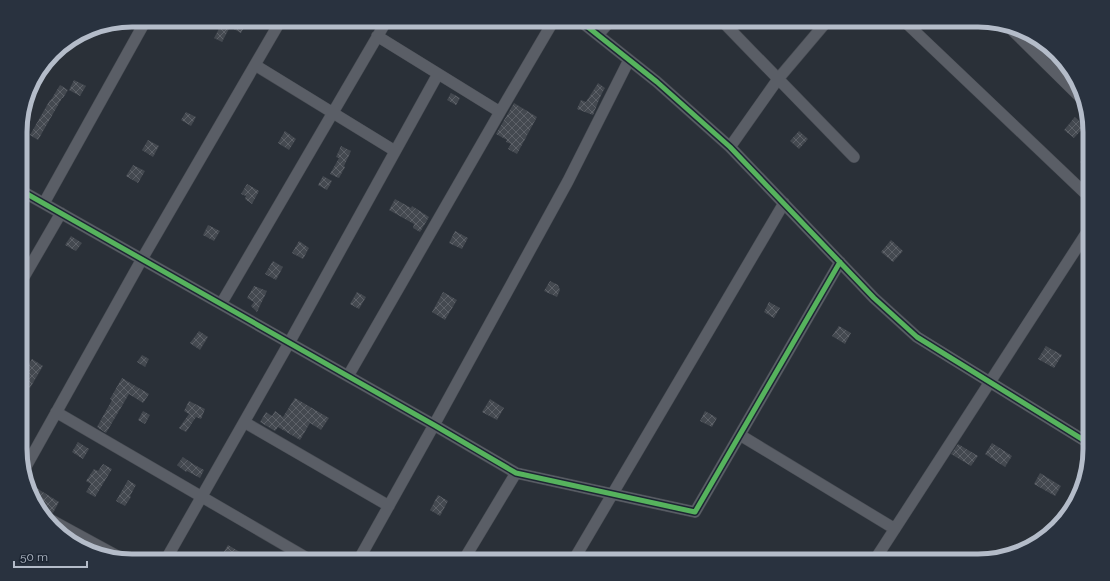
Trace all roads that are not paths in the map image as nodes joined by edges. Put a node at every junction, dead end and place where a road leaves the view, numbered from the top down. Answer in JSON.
{"nodes":[{"id":1,"x":142,"y":27,"type":"edge"},
{"id":2,"x":277,"y":27,"type":"edge"},
{"id":3,"x":383,"y":27,"type":"edge"},
{"id":4,"x":550,"y":27,"type":"edge"},
{"id":5,"x":588,"y":27,"type":"edge"},
{"id":6,"x":605,"y":27,"type":"edge"},
{"id":7,"x":728,"y":27,"type":"edge"},
{"id":8,"x":822,"y":27,"type":"edge"},
{"id":9,"x":910,"y":27,"type":"edge"},
{"id":10,"x":598,"y":35,"type":"junction"},
{"id":11,"x":1017,"y":35,"type":"edge"},
{"id":12,"x":377,"y":36,"type":"junction"},
{"id":13,"x":629,"y":60,"type":"junction"},
{"id":14,"x":255,"y":65,"type":"junction"},
{"id":15,"x":438,"y":74,"type":"junction"},
{"id":16,"x":778,"y":79,"type":"junction"},
{"id":17,"x":1075,"y":92,"type":"edge"},
{"id":18,"x":500,"y":112,"type":"junction"},
{"id":19,"x":332,"y":113,"type":"junction"},
{"id":20,"x":730,"y":147,"type":"junction"},
{"id":21,"x":395,"y":151,"type":"junction"},
{"id":22,"x":854,"y":157,"type":"dead end"},
{"id":23,"x":1083,"y":191,"type":"edge"},
{"id":24,"x":27,"y":194,"type":"edge"},
{"id":25,"x":44,"y":203,"type":"junction"},
{"id":26,"x":784,"y":203,"type":"junction"},
{"id":27,"x":61,"y":213,"type":"junction"},
{"id":28,"x":1083,"y":238,"type":"edge"},
{"id":29,"x":142,"y":259,"type":"junction"},
{"id":30,"x":840,"y":262,"type":"junction"},
{"id":31,"x":27,"y":272,"type":"edge"},
{"id":32,"x":221,"y":304,"type":"junction"},
{"id":33,"x":289,"y":342,"type":"junction"},
{"id":34,"x":348,"y":376,"type":"junction"},
{"id":35,"x":990,"y":382,"type":"junction"},
{"id":36,"x":56,"y":412,"type":"junction"},
{"id":37,"x":244,"y":422,"type":"junction"},
{"id":38,"x":434,"y":425,"type":"junction"},
{"id":39,"x":740,"y":435,"type":"junction"},
{"id":40,"x":1083,"y":440,"type":"edge"},
{"id":41,"x":28,"y":463,"type":"edge"},
{"id":42,"x":516,"y":473,"type":"junction"},
{"id":43,"x":612,"y":494,"type":"junction"},
{"id":44,"x":201,"y":496,"type":"junction"},
{"id":45,"x":389,"y":506,"type":"junction"},
{"id":46,"x":58,"y":523,"type":"edge"},
{"id":47,"x":895,"y":529,"type":"junction"},
{"id":48,"x":108,"y":551,"type":"edge"},
{"id":49,"x":169,"y":554,"type":"edge"},
{"id":50,"x":300,"y":554,"type":"edge"},
{"id":51,"x":362,"y":554,"type":"edge"},
{"id":52,"x":467,"y":554,"type":"edge"},
{"id":53,"x":577,"y":554,"type":"edge"},
{"id":54,"x":879,"y":554,"type":"edge"}],
"edges":[{"from":1,"to":25,"type":"street"},
{"from":2,"to":14,"type":"street"},
{"from":3,"to":12,"type":"street"},
{"from":4,"to":18,"type":"street"},
{"from":5,"to":10,"type":"street"},
{"from":6,"to":10,"type":"street"},
{"from":7,"to":16,"type":"street"},
{"from":8,"to":16,"type":"street"},
{"from":9,"to":23,"type":"street"},
{"from":10,"to":13,"type":"street"},
{"from":11,"to":17,"type":"street"},
{"from":12,"to":15,"type":"street"},
{"from":12,"to":19,"type":"street"},
{"from":13,"to":20,"type":"street"},
{"from":13,"to":38,"type":"street"},
{"from":14,"to":19,"type":"street"},
{"from":14,"to":29,"type":"street"},
{"from":15,"to":18,"type":"street"},
{"from":15,"to":21,"type":"street"},
{"from":16,"to":20,"type":"street"},
{"from":16,"to":22,"type":"street"},
{"from":18,"to":34,"type":"street"},
{"from":19,"to":21,"type":"street"},
{"from":19,"to":32,"type":"street"},
{"from":20,"to":26,"type":"street"},
{"from":21,"to":33,"type":"street"},
{"from":24,"to":25,"type":"street"},
{"from":25,"to":27,"type":"street"},
{"from":26,"to":30,"type":"street"},
{"from":26,"to":43,"type":"street"},
{"from":27,"to":29,"type":"street"},
{"from":27,"to":31,"type":"street"},
{"from":28,"to":35,"type":"street"},
{"from":29,"to":32,"type":"street"},
{"from":29,"to":36,"type":"street"},
{"from":30,"to":35,"type":"street"},
{"from":30,"to":39,"type":"street"},
{"from":32,"to":33,"type":"street"},
{"from":33,"to":34,"type":"street"},
{"from":33,"to":37,"type":"street"},
{"from":34,"to":38,"type":"street"},
{"from":35,"to":40,"type":"street"},
{"from":35,"to":47,"type":"street"},
{"from":36,"to":41,"type":"street"},
{"from":36,"to":44,"type":"street"},
{"from":37,"to":44,"type":"street"},
{"from":37,"to":45,"type":"street"},
{"from":38,"to":42,"type":"street"},
{"from":38,"to":45,"type":"street"},
{"from":39,"to":43,"type":"street"},
{"from":39,"to":47,"type":"street"},
{"from":42,"to":43,"type":"street"},
{"from":42,"to":52,"type":"street"},
{"from":43,"to":53,"type":"street"},
{"from":44,"to":49,"type":"street"},
{"from":44,"to":50,"type":"street"},
{"from":45,"to":51,"type":"street"},
{"from":46,"to":48,"type":"street"},
{"from":47,"to":54,"type":"street"}]}
